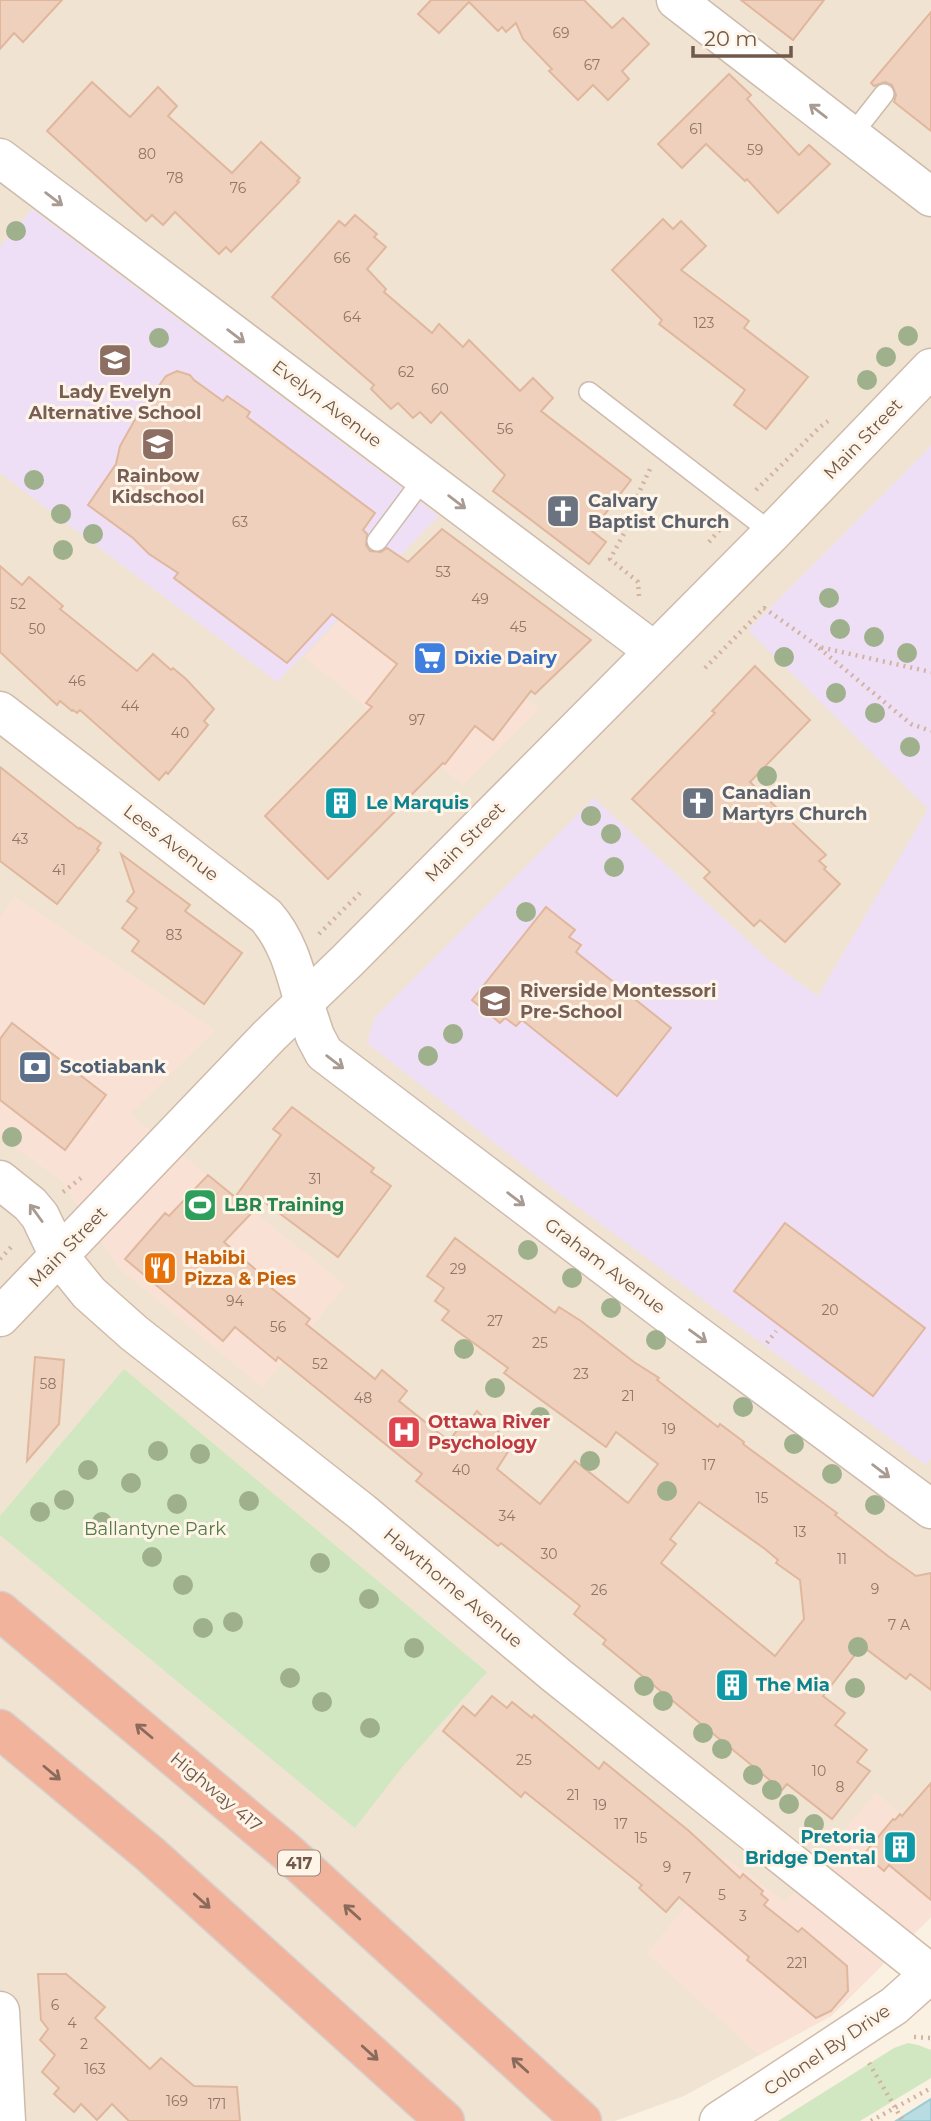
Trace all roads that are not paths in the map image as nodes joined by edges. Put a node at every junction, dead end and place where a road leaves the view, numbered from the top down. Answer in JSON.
{"nodes":[{"id":1,"x":676,"y":0,"type":"edge"},
{"id":2,"x":884,"y":94,"type":"dead end"},
{"id":3,"x":851,"y":136,"type":"junction"},
{"id":4,"x":0,"y":158,"type":"edge"},
{"id":5,"x":931,"y":197,"type":"edge"},
{"id":6,"x":931,"y":368,"type":"edge"},
{"id":7,"x":589,"y":392,"type":"dead end"},
{"id":8,"x":424,"y":478,"type":"junction"},
{"id":9,"x":772,"y":533,"type":"junction"},
{"id":10,"x":377,"y":541,"type":"dead end"},
{"id":11,"x":654,"y":651,"type":"junction"},
{"id":12,"x":0,"y":711,"type":"edge"},
{"id":13,"x":304,"y":1003,"type":"junction"},
{"id":14,"x":0,"y":1180,"type":"edge"},
{"id":15,"x":59,"y":1256,"type":"junction"},
{"id":16,"x":0,"y":1317,"type":"edge"},
{"id":17,"x":931,"y":1509,"type":"edge"},
{"id":18,"x":0,"y":1611,"type":"edge"},
{"id":19,"x":0,"y":1729,"type":"edge"},
{"id":20,"x":931,"y":1973,"type":"edge"},
{"id":21,"x":0,"y":2011,"type":"edge"},
{"id":22,"x":576,"y":2116,"type":"edge"},
{"id":23,"x":6,"y":2121,"type":"edge"},
{"id":24,"x":445,"y":2121,"type":"edge"},
{"id":25,"x":719,"y":2121,"type":"edge"}],
"edges":[{"from":3,"to":1,"type":"main road","one_way":true},
{"from":2,"to":3,"type":"lane"},
{"from":3,"to":5,"type":"main road"},
{"from":4,"to":8,"type":"main road","name":"Evelyn Avenue","one_way":true},
{"from":6,"to":9,"type":"main road","name":"Main Street"},
{"from":7,"to":9,"type":"lane"},
{"from":8,"to":10,"type":"lane"},
{"from":8,"to":11,"type":"main road","name":"Evelyn Avenue","one_way":true},
{"from":9,"to":11,"type":"main road","name":"Main Street"},
{"from":11,"to":13,"type":"main road","name":"Main Street"},
{"from":12,"to":13,"type":"main road","name":"Lees Avenue"},
{"from":13,"to":15,"type":"main road","name":"Main Street"},
{"from":13,"to":17,"type":"main road","name":"Graham Avenue","one_way":true},
{"from":15,"to":14,"type":"main road","name":"Hawthorne Avenue","one_way":true},
{"from":15,"to":16,"type":"main road","name":"Main Street"},
{"from":15,"to":20,"type":"main road","name":"Hawthorne Avenue"},
{"from":22,"to":18,"type":"highway","name":"Highway 417","number":"417","one_way":true},
{"from":19,"to":24,"type":"highway","one_way":true},
{"from":20,"to":25,"type":"main road","name":"Colonel By Drive"},
{"from":21,"to":23,"type":"main road"}]}
